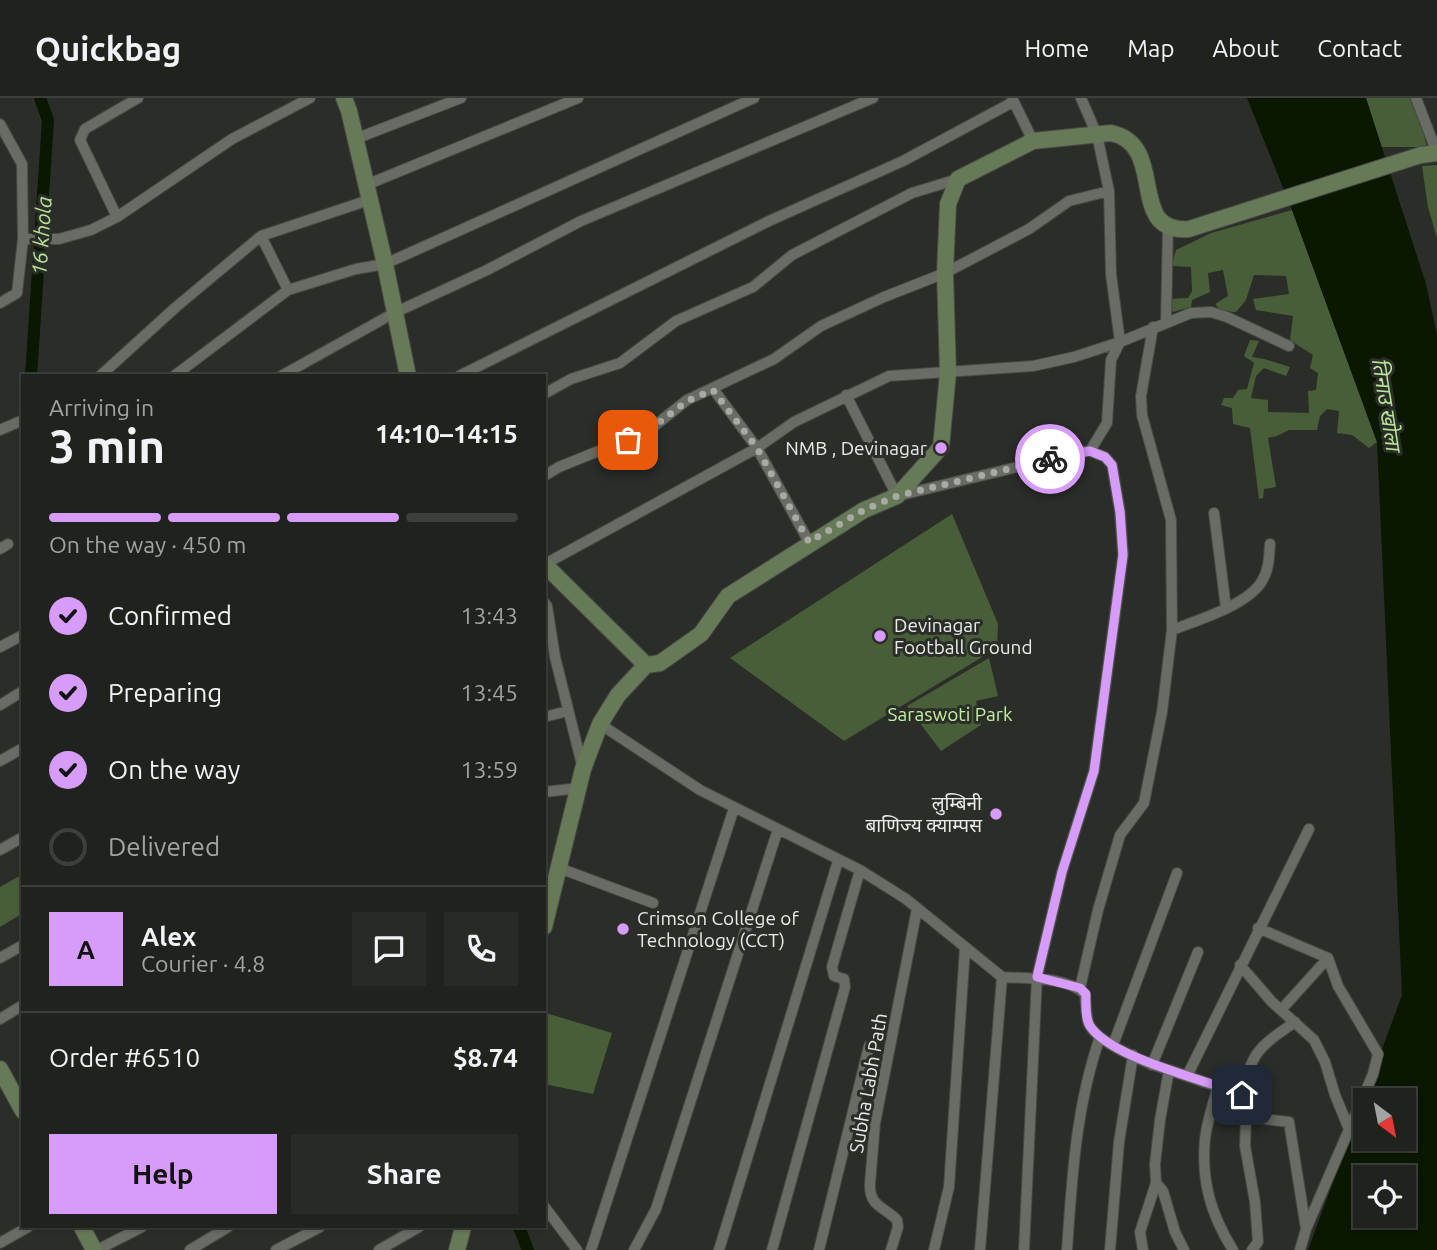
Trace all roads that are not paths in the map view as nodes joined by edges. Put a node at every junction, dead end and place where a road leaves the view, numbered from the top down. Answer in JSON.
{"nodes":[{"id":1,"x":138,"y":98,"type":"edge"},
{"id":2,"x":310,"y":98,"type":"edge"},
{"id":3,"x":344,"y":98,"type":"edge"},
{"id":4,"x":461,"y":98,"type":"edge"},
{"id":5,"x":578,"y":98,"type":"edge"},
{"id":6,"x":754,"y":98,"type":"edge"},
{"id":7,"x":873,"y":98,"type":"edge"},
{"id":8,"x":1081,"y":98,"type":"edge"},
{"id":9,"x":1416,"y":98,"type":"edge"},
{"id":10,"x":1013,"y":100,"type":"edge"},
{"id":11,"x":0,"y":124,"type":"edge"},
{"id":12,"x":1097,"y":135,"type":"junction"},
{"id":13,"x":355,"y":139,"type":"junction"},
{"id":14,"x":1033,"y":141,"type":"junction"},
{"id":15,"x":1429,"y":154,"type":"edge"},
{"id":16,"x":958,"y":179,"type":"junction"},
{"id":17,"x":1109,"y":191,"type":"junction"},
{"id":18,"x":367,"y":192,"type":"junction"},
{"id":19,"x":117,"y":217,"type":"junction"},
{"id":20,"x":1168,"y":227,"type":"junction"},
{"id":21,"x":261,"y":236,"type":"junction"},
{"id":22,"x":23,"y":239,"type":"junction"},
{"id":23,"x":385,"y":264,"type":"junction"},
{"id":24,"x":945,"y":273,"type":"junction"},
{"id":25,"x":288,"y":290,"type":"junction"},
{"id":26,"x":0,"y":303,"type":"edge"},
{"id":27,"x":394,"y":313,"type":"junction"},
{"id":28,"x":1166,"y":322,"type":"junction"},
{"id":29,"x":1153,"y":327,"type":"junction"},
{"id":30,"x":1120,"y":342,"type":"junction"},
{"id":31,"x":1289,"y":346,"type":"dead end"},
{"id":32,"x":948,"y":373,"type":"junction"},
{"id":33,"x":102,"y":374,"type":"edge"},
{"id":34,"x":177,"y":374,"type":"edge"},
{"id":35,"x":285,"y":374,"type":"edge"},
{"id":36,"x":408,"y":374,"type":"edge"},
{"id":37,"x":463,"y":374,"type":"edge"},
{"id":38,"x":713,"y":390,"type":"junction"},
{"id":39,"x":546,"y":393,"type":"edge"},
{"id":40,"x":846,"y":395,"type":"junction"},
{"id":41,"x":21,"y":421,"type":"edge"},
{"id":42,"x":0,"y":430,"type":"edge"},
{"id":43,"x":757,"y":448,"type":"junction"},
{"id":44,"x":1090,"y":451,"type":"junction"},
{"id":45,"x":546,"y":475,"type":"edge"},
{"id":46,"x":897,"y":496,"type":"junction"},
{"id":47,"x":1214,"y":513,"type":"dead end"},
{"id":48,"x":809,"y":542,"type":"junction"},
{"id":49,"x":1270,"y":544,"type":"dead end"},
{"id":50,"x":546,"y":565,"type":"edge"},
{"id":51,"x":546,"y":567,"type":"edge"},
{"id":52,"x":546,"y":604,"type":"edge"},
{"id":53,"x":1226,"y":608,"type":"junction"},
{"id":54,"x":1172,"y":630,"type":"junction"},
{"id":55,"x":21,"y":636,"type":"edge"},
{"id":56,"x":0,"y":648,"type":"edge"},
{"id":57,"x":549,"y":658,"type":"edge"},
{"id":58,"x":646,"y":665,"type":"junction"},
{"id":59,"x":21,"y":692,"type":"edge"},
{"id":60,"x":0,"y":705,"type":"edge"},
{"id":61,"x":568,"y":710,"type":"junction"},
{"id":62,"x":546,"y":716,"type":"edge"},
{"id":63,"x":600,"y":724,"type":"junction"},
{"id":64,"x":21,"y":749,"type":"edge"},
{"id":65,"x":0,"y":761,"type":"edge"},
{"id":66,"x":583,"y":769,"type":"junction"},
{"id":67,"x":579,"y":788,"type":"junction"},
{"id":68,"x":546,"y":792,"type":"edge"},
{"id":69,"x":734,"y":808,"type":"junction"},
{"id":70,"x":778,"y":829,"type":"junction"},
{"id":71,"x":1309,"y":829,"type":"dead end"},
{"id":72,"x":21,"y":838,"type":"edge"},
{"id":73,"x":0,"y":850,"type":"edge"},
{"id":74,"x":838,"y":861,"type":"junction"},
{"id":75,"x":559,"y":868,"type":"junction"},
{"id":76,"x":860,"y":870,"type":"junction"},
{"id":77,"x":1177,"y":873,"type":"dead end"},
{"id":78,"x":653,"y":903,"type":"dead end"},
{"id":79,"x":917,"y":909,"type":"junction"},
{"id":80,"x":546,"y":918,"type":"edge"},
{"id":81,"x":1258,"y":928,"type":"junction"},
{"id":82,"x":21,"y":946,"type":"edge"},
{"id":83,"x":965,"y":948,"type":"junction"},
{"id":84,"x":1198,"y":952,"type":"dead end"},
{"id":85,"x":0,"y":958,"type":"edge"},
{"id":86,"x":1328,"y":958,"type":"junction"},
{"id":87,"x":1240,"y":964,"type":"junction"},
{"id":88,"x":1002,"y":977,"type":"junction"},
{"id":89,"x":1037,"y":977,"type":"junction"},
{"id":90,"x":1080,"y":988,"type":"junction"},
{"id":91,"x":21,"y":1006,"type":"edge"},
{"id":92,"x":1281,"y":1010,"type":"junction"},
{"id":93,"x":0,"y":1018,"type":"edge"},
{"id":94,"x":1295,"y":1022,"type":"junction"},
{"id":95,"x":1100,"y":1037,"type":"junction"},
{"id":96,"x":1113,"y":1045,"type":"junction"},
{"id":97,"x":869,"y":1046,"type":"dead end"},
{"id":98,"x":1133,"y":1055,"type":"junction"},
{"id":99,"x":1152,"y":1065,"type":"junction"},
{"id":100,"x":0,"y":1069,"type":"edge"},
{"id":101,"x":1169,"y":1070,"type":"junction"},
{"id":102,"x":1187,"y":1076,"type":"junction"},
{"id":103,"x":1218,"y":1085,"type":"junction"},
{"id":104,"x":1242,"y":1095,"type":"junction"},
{"id":105,"x":21,"y":1107,"type":"edge"},
{"id":106,"x":1246,"y":1117,"type":"junction"},
{"id":107,"x":1349,"y":1129,"type":"junction"},
{"id":108,"x":1156,"y":1183,"type":"junction"},
{"id":109,"x":546,"y":1209,"type":"edge"},
{"id":110,"x":26,"y":1228,"type":"edge"},
{"id":111,"x":83,"y":1228,"type":"edge"},
{"id":112,"x":140,"y":1228,"type":"edge"},
{"id":113,"x":226,"y":1228,"type":"edge"},
{"id":114,"x":318,"y":1228,"type":"edge"},
{"id":115,"x":417,"y":1228,"type":"edge"},
{"id":116,"x":463,"y":1228,"type":"edge"},
{"id":117,"x":1306,"y":1229,"type":"junction"},
{"id":118,"x":0,"y":1243,"type":"edge"},
{"id":119,"x":96,"y":1250,"type":"edge"},
{"id":120,"x":190,"y":1250,"type":"edge"},
{"id":121,"x":276,"y":1250,"type":"edge"},
{"id":122,"x":379,"y":1250,"type":"edge"},
{"id":123,"x":457,"y":1250,"type":"edge"},
{"id":124,"x":577,"y":1250,"type":"edge"},
{"id":125,"x":591,"y":1250,"type":"edge"},
{"id":126,"x":634,"y":1250,"type":"edge"},
{"id":127,"x":719,"y":1250,"type":"edge"},
{"id":128,"x":772,"y":1250,"type":"edge"},
{"id":129,"x":819,"y":1250,"type":"edge"},
{"id":130,"x":891,"y":1250,"type":"edge"},
{"id":131,"x":934,"y":1250,"type":"edge"},
{"id":132,"x":980,"y":1250,"type":"edge"},
{"id":133,"x":1024,"y":1250,"type":"edge"},
{"id":134,"x":1066,"y":1250,"type":"edge"},
{"id":135,"x":1110,"y":1250,"type":"edge"},
{"id":136,"x":1143,"y":1250,"type":"edge"},
{"id":137,"x":1184,"y":1250,"type":"edge"},
{"id":138,"x":1233,"y":1250,"type":"edge"},
{"id":139,"x":1252,"y":1250,"type":"edge"},
{"id":140,"x":1300,"y":1250,"type":"edge"}],
"edges":[{"from":1,"to":19,"type":"street"},
{"from":2,"to":19,"type":"street"},
{"from":3,"to":13,"type":"street"},
{"from":4,"to":13,"type":"street"},
{"from":5,"to":18,"type":"street"},
{"from":6,"to":23,"type":"street"},
{"from":7,"to":27,"type":"street"},
{"from":8,"to":12,"type":"street"},
{"from":9,"to":15,"type":"street"},
{"from":10,"to":14,"type":"street"},
{"from":10,"to":37,"type":"street"},
{"from":11,"to":22,"type":"street"},
{"from":12,"to":14,"type":"street"},
{"from":12,"to":17,"type":"street"},
{"from":12,"to":20,"type":"street"},
{"from":13,"to":18,"type":"street"},
{"from":14,"to":16,"type":"street"},
{"from":15,"to":20,"type":"street"},
{"from":16,"to":24,"type":"street"},
{"from":16,"to":39,"type":"street"},
{"from":17,"to":24,"type":"street"},
{"from":17,"to":30,"type":"street"},
{"from":18,"to":21,"type":"street"},
{"from":18,"to":23,"type":"street"},
{"from":19,"to":22,"type":"street"},
{"from":20,"to":28,"type":"street"},
{"from":21,"to":25,"type":"street"},
{"from":21,"to":33,"type":"street"},
{"from":22,"to":26,"type":"street"},
{"from":23,"to":25,"type":"street"},
{"from":23,"to":27,"type":"street"},
{"from":24,"to":32,"type":"street"},
{"from":24,"to":38,"type":"street"},
{"from":25,"to":34,"type":"street"},
{"from":27,"to":35,"type":"street"},
{"from":27,"to":36,"type":"street"},
{"from":28,"to":29,"type":"street"},
{"from":28,"to":31,"type":"street"},
{"from":29,"to":30,"type":"street"},
{"from":29,"to":54,"type":"street"},
{"from":30,"to":32,"type":"street"},
{"from":30,"to":44,"type":"street"},
{"from":32,"to":40,"type":"street"},
{"from":32,"to":46,"type":"street"},
{"from":38,"to":43,"type":"street"},
{"from":38,"to":45,"type":"street"},
{"from":40,"to":43,"type":"street"},
{"from":40,"to":46,"type":"street"},
{"from":41,"to":42,"type":"street"},
{"from":43,"to":48,"type":"street"},
{"from":43,"to":50,"type":"street"},
{"from":44,"to":46,"type":"street"},
{"from":44,"to":89,"type":"street"},
{"from":46,"to":48,"type":"street"},
{"from":47,"to":53,"type":"street"},
{"from":48,"to":58,"type":"street"},
{"from":49,"to":53,"type":"street"},
{"from":51,"to":58,"type":"street"},
{"from":52,"to":57,"type":"street"},
{"from":53,"to":54,"type":"street"},
{"from":54,"to":90,"type":"street"},
{"from":55,"to":56,"type":"street"},
{"from":57,"to":61,"type":"street"},
{"from":58,"to":63,"type":"street"},
{"from":59,"to":60,"type":"street"},
{"from":61,"to":62,"type":"street"},
{"from":61,"to":66,"type":"street"},
{"from":63,"to":66,"type":"street"},
{"from":63,"to":69,"type":"street"},
{"from":64,"to":65,"type":"street"},
{"from":66,"to":67,"type":"street"},
{"from":67,"to":68,"type":"street"},
{"from":67,"to":75,"type":"street"},
{"from":69,"to":70,"type":"street"},
{"from":69,"to":125,"type":"street"},
{"from":70,"to":74,"type":"street"},
{"from":70,"to":126,"type":"street"},
{"from":71,"to":81,"type":"street"},
{"from":72,"to":73,"type":"street"},
{"from":74,"to":76,"type":"street"},
{"from":74,"to":127,"type":"street"},
{"from":75,"to":78,"type":"street"},
{"from":75,"to":80,"type":"street"},
{"from":76,"to":79,"type":"street"},
{"from":76,"to":128,"type":"street"},
{"from":77,"to":96,"type":"street"},
{"from":79,"to":83,"type":"street"},
{"from":79,"to":130,"type":"street","name":"Subha Labh Path"},
{"from":81,"to":86,"type":"street"},
{"from":81,"to":87,"type":"street"},
{"from":82,"to":85,"type":"street"},
{"from":83,"to":88,"type":"street"},
{"from":83,"to":131,"type":"street"},
{"from":84,"to":99,"type":"street"},
{"from":86,"to":92,"type":"street"},
{"from":86,"to":107,"type":"street"},
{"from":87,"to":92,"type":"street"},
{"from":87,"to":102,"type":"street"},
{"from":88,"to":89,"type":"street"},
{"from":88,"to":132,"type":"street"},
{"from":89,"to":90,"type":"street"},
{"from":89,"to":133,"type":"street"},
{"from":90,"to":95,"type":"street"},
{"from":91,"to":93,"type":"street"},
{"from":92,"to":94,"type":"street"},
{"from":94,"to":104,"type":"street"},
{"from":94,"to":107,"type":"street"},
{"from":95,"to":96,"type":"street"},
{"from":95,"to":134,"type":"street"},
{"from":96,"to":98,"type":"street"},
{"from":97,"to":129,"type":"street"},
{"from":98,"to":99,"type":"street"},
{"from":98,"to":135,"type":"street"},
{"from":99,"to":101,"type":"street"},
{"from":100,"to":105,"type":"street"},
{"from":101,"to":102,"type":"street"},
{"from":101,"to":108,"type":"street"},
{"from":102,"to":103,"type":"street"},
{"from":103,"to":104,"type":"street"},
{"from":103,"to":138,"type":"street"},
{"from":104,"to":106,"type":"street"},
{"from":106,"to":117,"type":"street"},
{"from":106,"to":139,"type":"street"},
{"from":107,"to":117,"type":"street"},
{"from":108,"to":136,"type":"street"},
{"from":108,"to":137,"type":"street"},
{"from":109,"to":124,"type":"street"},
{"from":110,"to":118,"type":"street"},
{"from":111,"to":119,"type":"street"},
{"from":112,"to":119,"type":"street"},
{"from":113,"to":120,"type":"street"},
{"from":114,"to":121,"type":"street"},
{"from":115,"to":122,"type":"street"},
{"from":116,"to":123,"type":"street"},
{"from":117,"to":140,"type":"street"}]}
